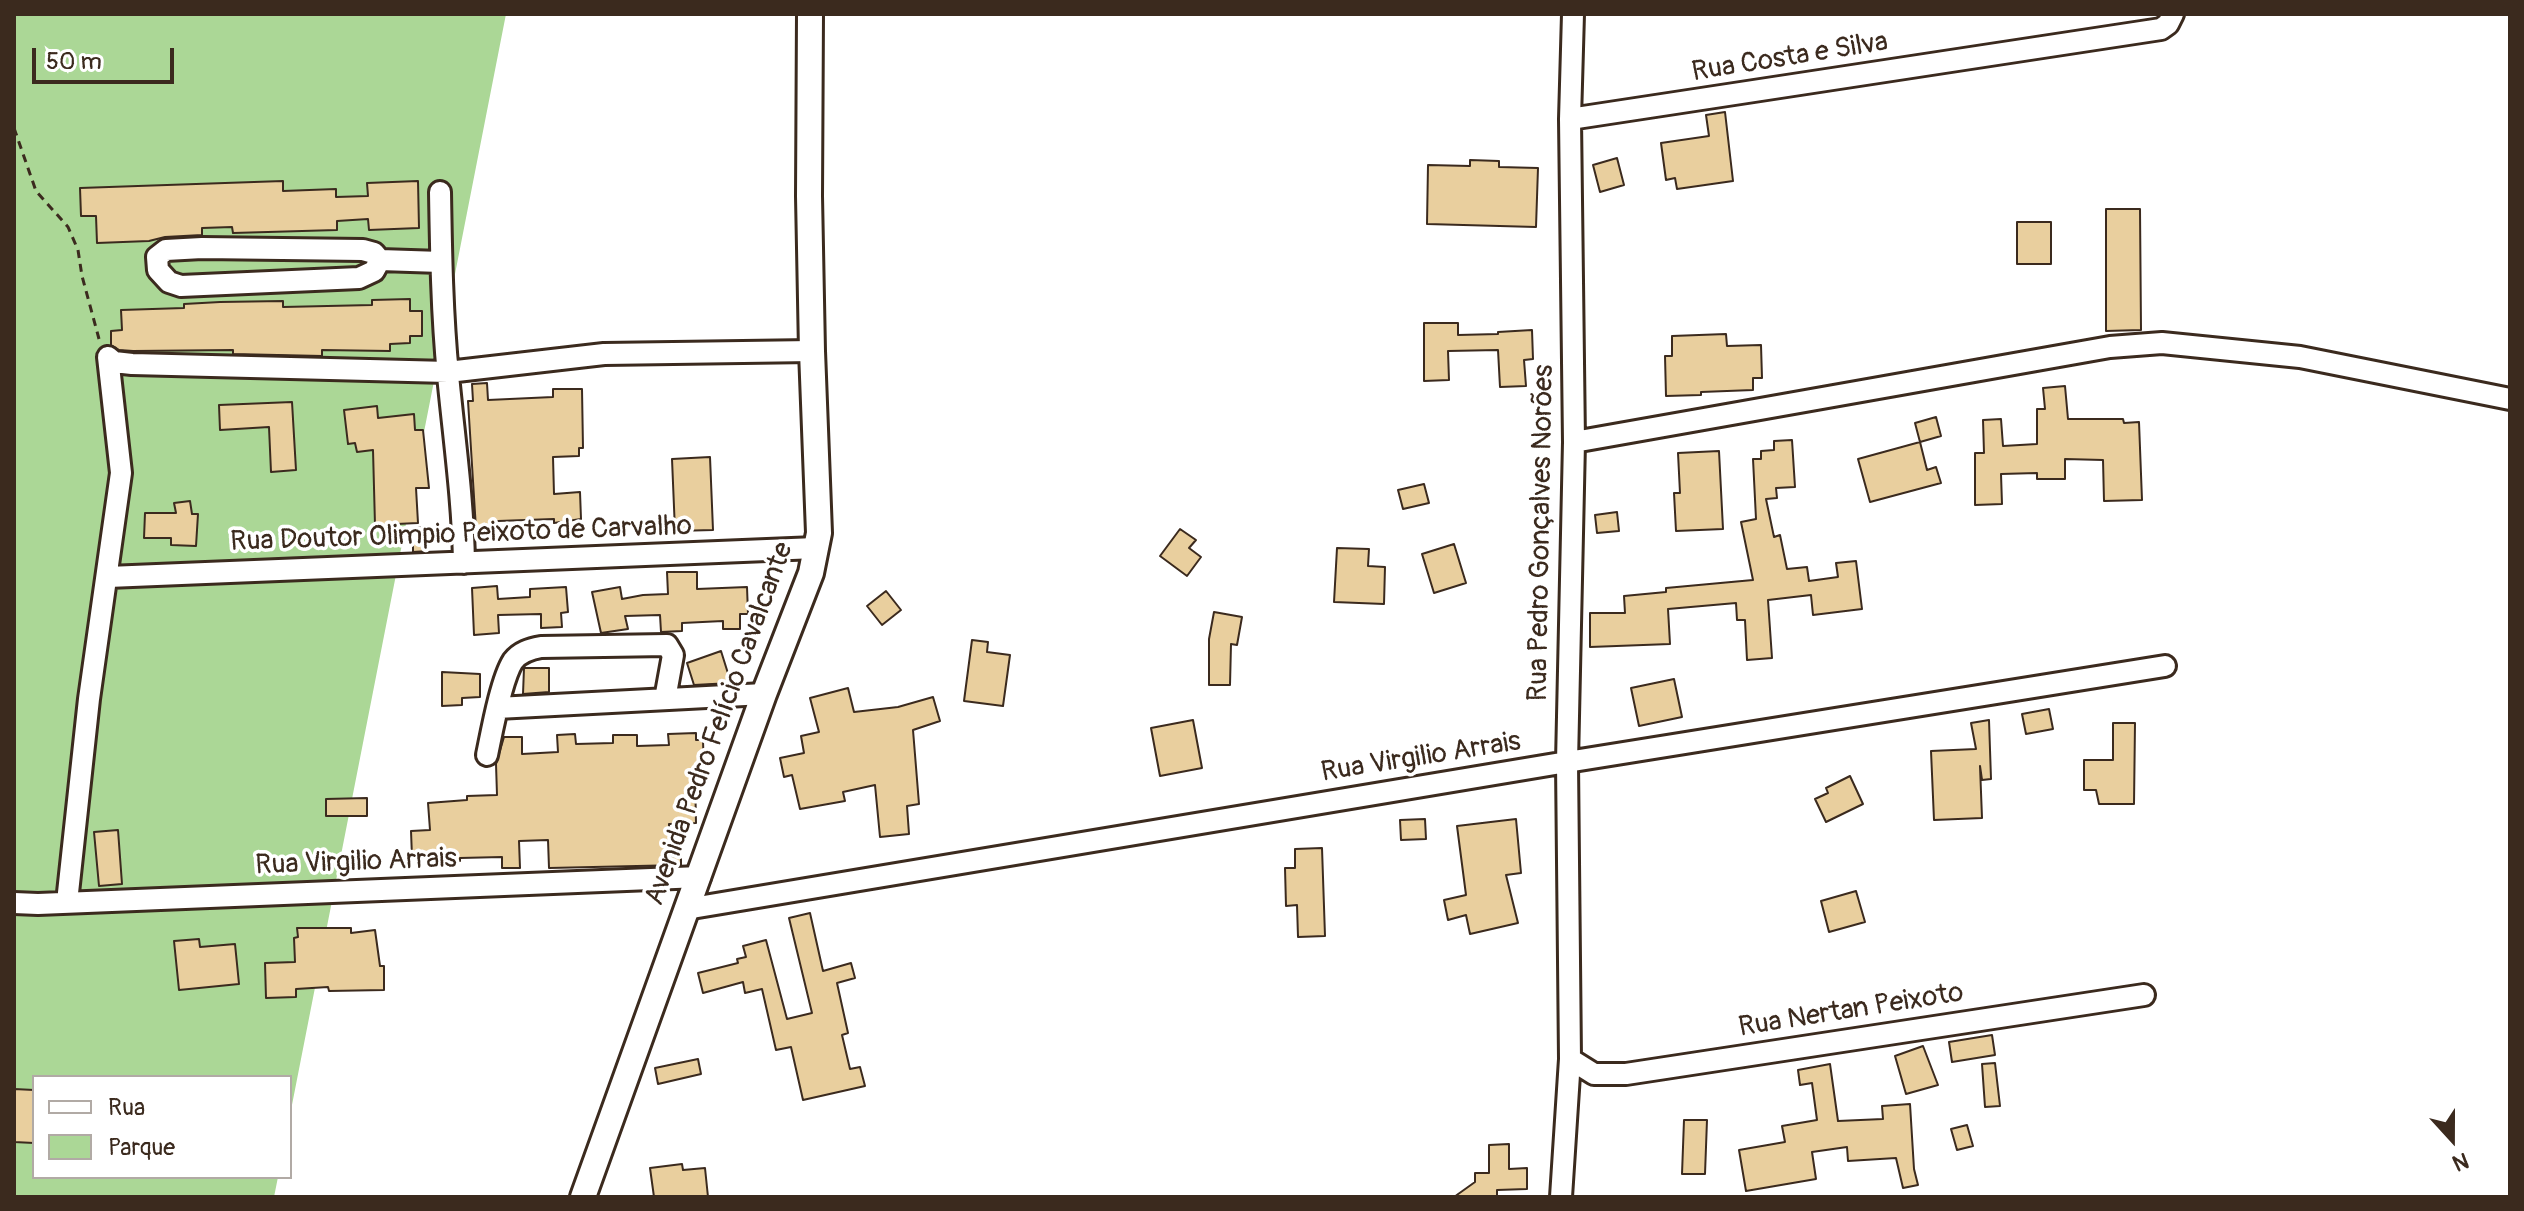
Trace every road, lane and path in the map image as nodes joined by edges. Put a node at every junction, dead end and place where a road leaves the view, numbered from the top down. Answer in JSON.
{"nodes":[{"id":1,"x":810,"y":14,"type":"edge"},
{"id":2,"x":1573,"y":14,"type":"edge"},
{"id":3,"x":2167,"y":22,"type":"edge"},
{"id":4,"x":1570,"y":119,"type":"junction"},
{"id":5,"x":14,"y":128,"type":"edge"},
{"id":6,"x":440,"y":192,"type":"dead end"},
{"id":7,"x":380,"y":260,"type":"junction"},
{"id":8,"x":441,"y":262,"type":"junction"},
{"id":9,"x":812,"y":351,"type":"junction"},
{"id":10,"x":108,"y":357,"type":"junction"},
{"id":11,"x":448,"y":372,"type":"junction"},
{"id":12,"x":2510,"y":399,"type":"edge"},
{"id":13,"x":1574,"y":442,"type":"junction"},
{"id":14,"x":816,"y":548,"type":"junction"},
{"id":15,"x":464,"y":563,"type":"junction"},
{"id":16,"x":108,"y":577,"type":"junction"},
{"id":17,"x":2165,"y":666,"type":"dead end"},
{"id":18,"x":764,"y":694,"type":"junction"},
{"id":19,"x":665,"y":699,"type":"junction"},
{"id":20,"x":497,"y":708,"type":"junction"},
{"id":21,"x":487,"y":755,"type":"dead end"},
{"id":22,"x":1567,"y":762,"type":"junction"},
{"id":23,"x":700,"y":877,"type":"junction"},
{"id":24,"x":67,"y":902,"type":"junction"},
{"id":25,"x":14,"y":903,"type":"edge"},
{"id":26,"x":686,"y":909,"type":"junction"},
{"id":27,"x":2144,"y":995,"type":"dead end"},
{"id":28,"x":1570,"y":1059,"type":"junction"},
{"id":29,"x":583,"y":1197,"type":"edge"},
{"id":30,"x":1561,"y":1197,"type":"edge"}],
"edges":[{"from":1,"to":9,"type":"street","name":"Avenida Pedro Felício Cavalcante"},
{"from":2,"to":4,"type":"street","name":"Rua Pedro Gonçalves Norões"},
{"from":3,"to":4,"type":"street","name":"Rua Costa e Silva"},
{"from":4,"to":13,"type":"street","name":"Rua Pedro Gonçalves Norões"},
{"from":5,"to":10,"type":"path"},
{"from":6,"to":8,"type":"street"},
{"from":7,"to":7,"type":"street"},
{"from":7,"to":8,"type":"street"},
{"from":8,"to":11,"type":"street"},
{"from":9,"to":11,"type":"street"},
{"from":9,"to":14,"type":"street","name":"Avenida Pedro Felício Cavalcante"},
{"from":10,"to":11,"type":"street"},
{"from":10,"to":16,"type":"street"},
{"from":11,"to":15,"type":"street"},
{"from":12,"to":13,"type":"street"},
{"from":13,"to":22,"type":"street","name":"Rua Pedro Gonçalves Norões"},
{"from":14,"to":15,"type":"street","name":"Rua Doutor Olimpio Peixoto de Carvalho"},
{"from":14,"to":18,"type":"street","name":"Avenida Pedro Felício Cavalcante"},
{"from":15,"to":16,"type":"street","name":"Rua Doutor Olimpio Peixoto de Carvalho"},
{"from":16,"to":24,"type":"street"},
{"from":17,"to":22,"type":"street","name":"Rua Virgilio Arrais"},
{"from":18,"to":19,"type":"street"},
{"from":18,"to":23,"type":"street","name":"Avenida Pedro Felício Cavalcante"},
{"from":19,"to":20,"type":"street"},
{"from":19,"to":20,"type":"street"},
{"from":20,"to":21,"type":"street"},
{"from":22,"to":26,"type":"street","name":"Rua Virgilio Arrais"},
{"from":22,"to":28,"type":"street","name":"Rua Pedro Gonçalves Norões"},
{"from":23,"to":24,"type":"street","name":"Rua Virgilio Arrais"},
{"from":23,"to":26,"type":"street","name":"Avenida Pedro Felício Cavalcante"},
{"from":24,"to":25,"type":"street","name":"Rua Virgilio Arrais"},
{"from":26,"to":29,"type":"street","name":"Avenida Pedro Felício Cavalcante"},
{"from":27,"to":28,"type":"street","name":"Rua Nertan Peixoto"},
{"from":28,"to":30,"type":"street","name":"Rua Pedro Gonçalves Norões"}]}
